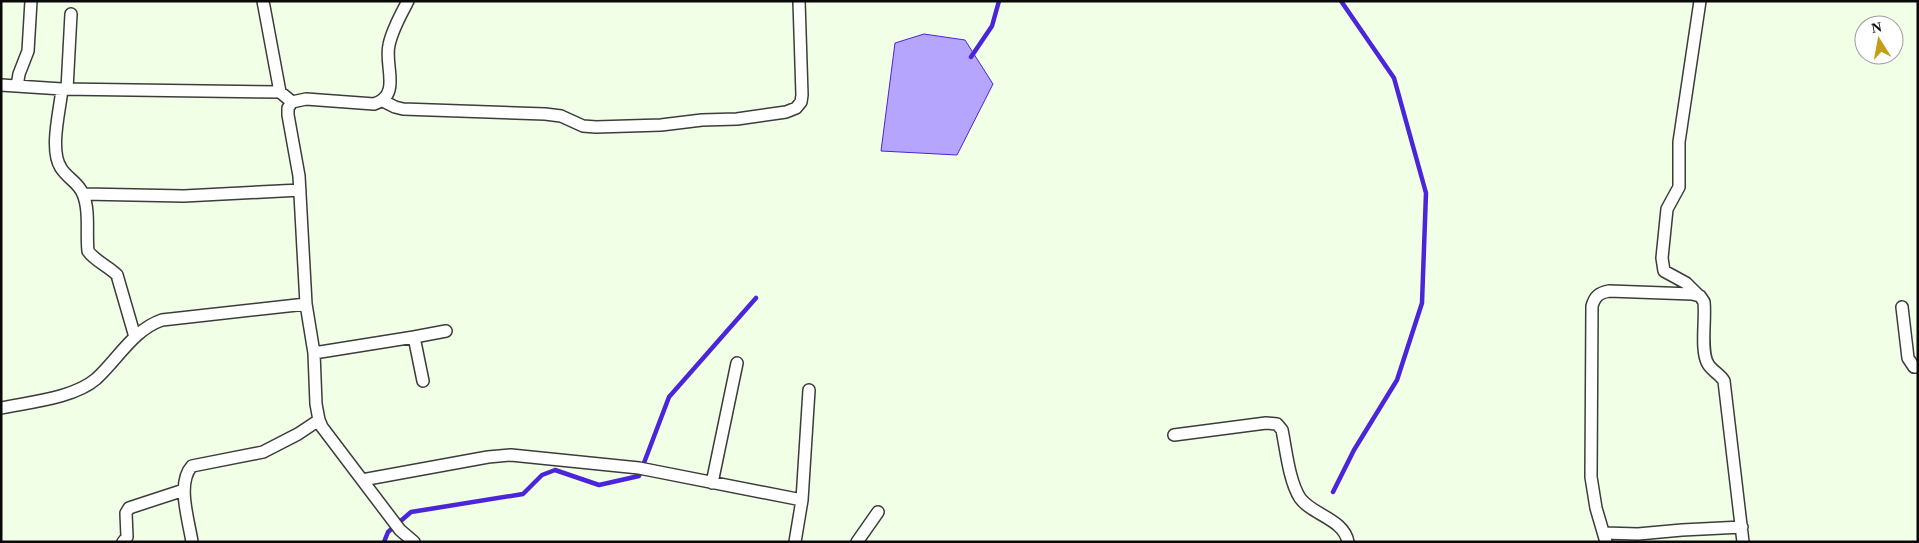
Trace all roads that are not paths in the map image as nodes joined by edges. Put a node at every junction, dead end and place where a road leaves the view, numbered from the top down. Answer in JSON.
{"nodes":[{"id":1,"x":32,"y":1,"type":"edge"},
{"id":2,"x":263,"y":1,"type":"edge"},
{"id":3,"x":408,"y":1,"type":"edge"},
{"id":4,"x":799,"y":1,"type":"edge"},
{"id":5,"x":1700,"y":1,"type":"edge"},
{"id":6,"x":71,"y":14,"type":"dead end"},
{"id":7,"x":1,"y":86,"type":"edge"},
{"id":8,"x":17,"y":86,"type":"junction"},
{"id":9,"x":64,"y":89,"type":"junction"},
{"id":10,"x":280,"y":92,"type":"junction"},
{"id":11,"x":383,"y":101,"type":"junction"},
{"id":12,"x":292,"y":102,"type":"junction"},
{"id":13,"x":300,"y":190,"type":"junction"},
{"id":14,"x":84,"y":194,"type":"junction"},
{"id":15,"x":1700,"y":296,"type":"junction"},
{"id":16,"x":306,"y":304,"type":"junction"},
{"id":17,"x":1902,"y":307,"type":"dead end"},
{"id":18,"x":446,"y":331,"type":"dead end"},
{"id":19,"x":135,"y":337,"type":"junction"},
{"id":20,"x":414,"y":337,"type":"junction"},
{"id":21,"x":314,"y":353,"type":"junction"},
{"id":22,"x":737,"y":363,"type":"dead end"},
{"id":23,"x":1918,"y":367,"type":"edge"},
{"id":24,"x":422,"y":381,"type":"dead end"},
{"id":25,"x":809,"y":390,"type":"dead end"},
{"id":26,"x":1,"y":408,"type":"edge"},
{"id":27,"x":319,"y":420,"type":"junction"},
{"id":28,"x":1174,"y":434,"type":"dead end"},
{"id":29,"x":362,"y":480,"type":"junction"},
{"id":30,"x":712,"y":483,"type":"junction"},
{"id":31,"x":184,"y":490,"type":"junction"},
{"id":32,"x":802,"y":500,"type":"junction"},
{"id":33,"x":878,"y":512,"type":"dead end"},
{"id":34,"x":1742,"y":527,"type":"junction"},
{"id":35,"x":1605,"y":538,"type":"edge"},
{"id":36,"x":126,"y":540,"type":"edge"},
{"id":37,"x":192,"y":542,"type":"edge"},
{"id":38,"x":414,"y":542,"type":"edge"},
{"id":39,"x":795,"y":542,"type":"edge"},
{"id":40,"x":857,"y":542,"type":"edge"},
{"id":41,"x":1348,"y":542,"type":"edge"},
{"id":42,"x":1743,"y":542,"type":"edge"}],
"edges":[{"from":1,"to":8,"type":"street"},
{"from":2,"to":10,"type":"street"},
{"from":3,"to":11,"type":"street"},
{"from":4,"to":11,"type":"street"},
{"from":5,"to":15,"type":"street"},
{"from":6,"to":9,"type":"street"},
{"from":7,"to":8,"type":"street"},
{"from":8,"to":9,"type":"street"},
{"from":9,"to":10,"type":"street"},
{"from":9,"to":14,"type":"street"},
{"from":10,"to":12,"type":"street"},
{"from":11,"to":12,"type":"street"},
{"from":12,"to":13,"type":"street"},
{"from":13,"to":14,"type":"street"},
{"from":13,"to":16,"type":"street"},
{"from":14,"to":19,"type":"street"},
{"from":15,"to":34,"type":"street"},
{"from":15,"to":35,"type":"street"},
{"from":16,"to":19,"type":"street"},
{"from":16,"to":21,"type":"street"},
{"from":17,"to":23,"type":"street"},
{"from":18,"to":20,"type":"street"},
{"from":19,"to":26,"type":"street"},
{"from":20,"to":21,"type":"street"},
{"from":20,"to":24,"type":"street"},
{"from":21,"to":27,"type":"street"},
{"from":22,"to":30,"type":"street"},
{"from":25,"to":32,"type":"street"},
{"from":27,"to":29,"type":"street"},
{"from":27,"to":31,"type":"street"},
{"from":28,"to":41,"type":"street"},
{"from":29,"to":30,"type":"street"},
{"from":29,"to":38,"type":"street"},
{"from":30,"to":32,"type":"street"},
{"from":31,"to":36,"type":"street"},
{"from":31,"to":37,"type":"street"},
{"from":32,"to":39,"type":"street"},
{"from":33,"to":40,"type":"street"},
{"from":34,"to":35,"type":"street"},
{"from":34,"to":42,"type":"street"}]}
